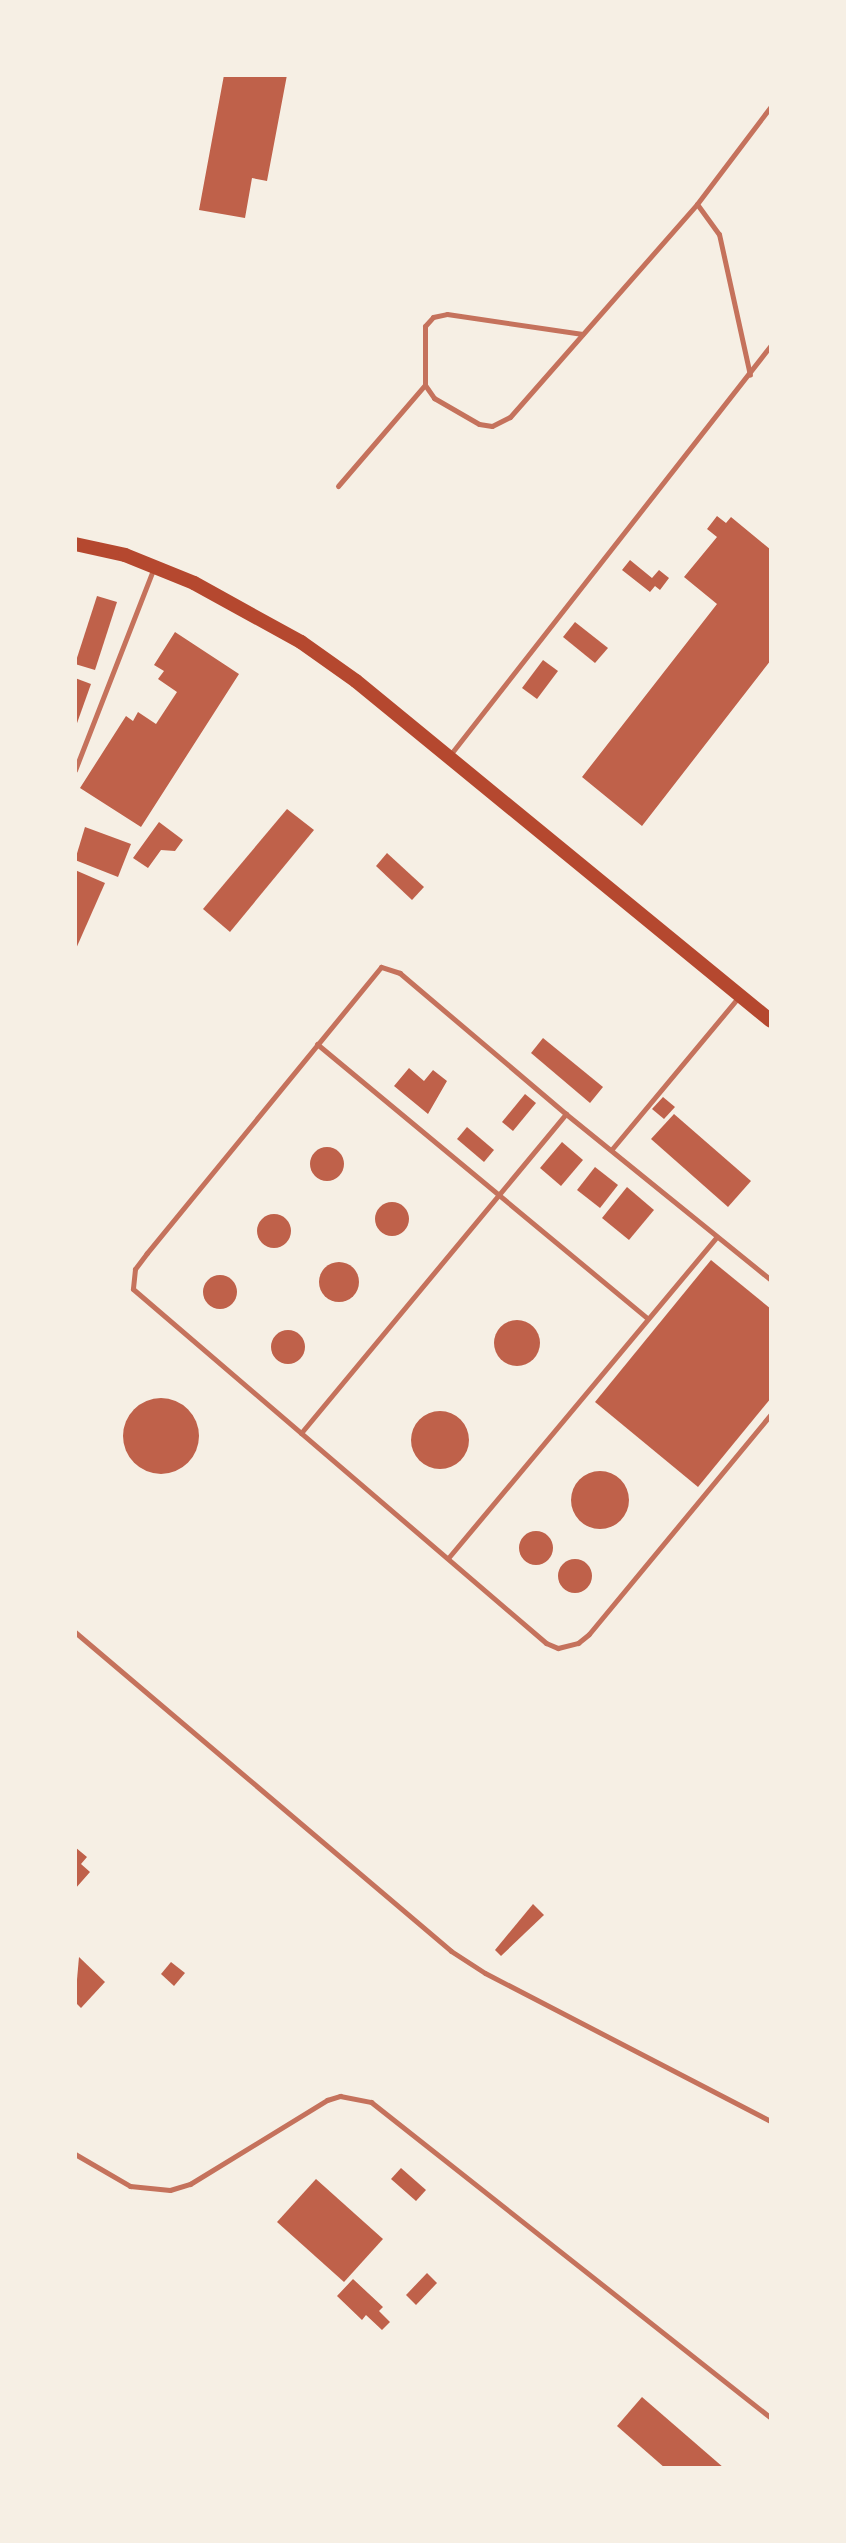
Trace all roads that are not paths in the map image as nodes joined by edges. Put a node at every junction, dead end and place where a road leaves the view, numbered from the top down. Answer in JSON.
{"nodes":[{"id":1,"x":771,"y":106,"type":"edge"},
{"id":2,"x":697,"y":204,"type":"junction"},
{"id":3,"x":583,"y":334,"type":"junction"},
{"id":4,"x":771,"y":345,"type":"edge"},
{"id":5,"x":750,"y":375,"type":"junction"},
{"id":6,"x":425,"y":385,"type":"junction"},
{"id":7,"x":338,"y":486,"type":"dead end"},
{"id":8,"x":75,"y":544,"type":"edge"},
{"id":9,"x":154,"y":567,"type":"junction"},
{"id":10,"x":448,"y":757,"type":"junction"},
{"id":11,"x":75,"y":770,"type":"edge"},
{"id":12,"x":740,"y":996,"type":"junction"},
{"id":13,"x":771,"y":1021,"type":"edge"},
{"id":14,"x":317,"y":1044,"type":"junction"},
{"id":15,"x":566,"y":1114,"type":"junction"},
{"id":16,"x":612,"y":1149,"type":"junction"},
{"id":17,"x":500,"y":1195,"type":"junction"},
{"id":18,"x":717,"y":1237,"type":"junction"},
{"id":19,"x":771,"y":1280,"type":"edge"},
{"id":20,"x":646,"y":1317,"type":"junction"},
{"id":21,"x":771,"y":1414,"type":"edge"},
{"id":22,"x":301,"y":1433,"type":"junction"},
{"id":23,"x":449,"y":1558,"type":"junction"},
{"id":24,"x":75,"y":1632,"type":"edge"},
{"id":25,"x":771,"y":2121,"type":"edge"},
{"id":26,"x":75,"y":2154,"type":"edge"},
{"id":27,"x":771,"y":2418,"type":"edge"}],
"edges":[{"from":1,"to":2,"type":"lane"},
{"from":2,"to":3,"type":"lane"},
{"from":2,"to":5,"type":"lane"},
{"from":3,"to":6,"type":"lane"},
{"from":3,"to":6,"type":"lane"},
{"from":4,"to":5,"type":"lane"},
{"from":5,"to":10,"type":"lane"},
{"from":6,"to":7,"type":"lane"},
{"from":8,"to":9,"type":"main road"},
{"from":9,"to":10,"type":"main road"},
{"from":9,"to":11,"type":"lane"},
{"from":10,"to":12,"type":"main road"},
{"from":12,"to":13,"type":"main road"},
{"from":12,"to":16,"type":"lane"},
{"from":14,"to":15,"type":"lane"},
{"from":14,"to":17,"type":"lane"},
{"from":14,"to":22,"type":"lane"},
{"from":15,"to":16,"type":"lane"},
{"from":15,"to":17,"type":"lane"},
{"from":16,"to":18,"type":"lane"},
{"from":17,"to":20,"type":"lane"},
{"from":17,"to":22,"type":"lane"},
{"from":18,"to":19,"type":"lane"},
{"from":18,"to":20,"type":"lane"},
{"from":20,"to":23,"type":"lane"},
{"from":21,"to":23,"type":"lane"},
{"from":22,"to":23,"type":"lane"},
{"from":24,"to":25,"type":"lane"},
{"from":26,"to":27,"type":"lane"}]}
